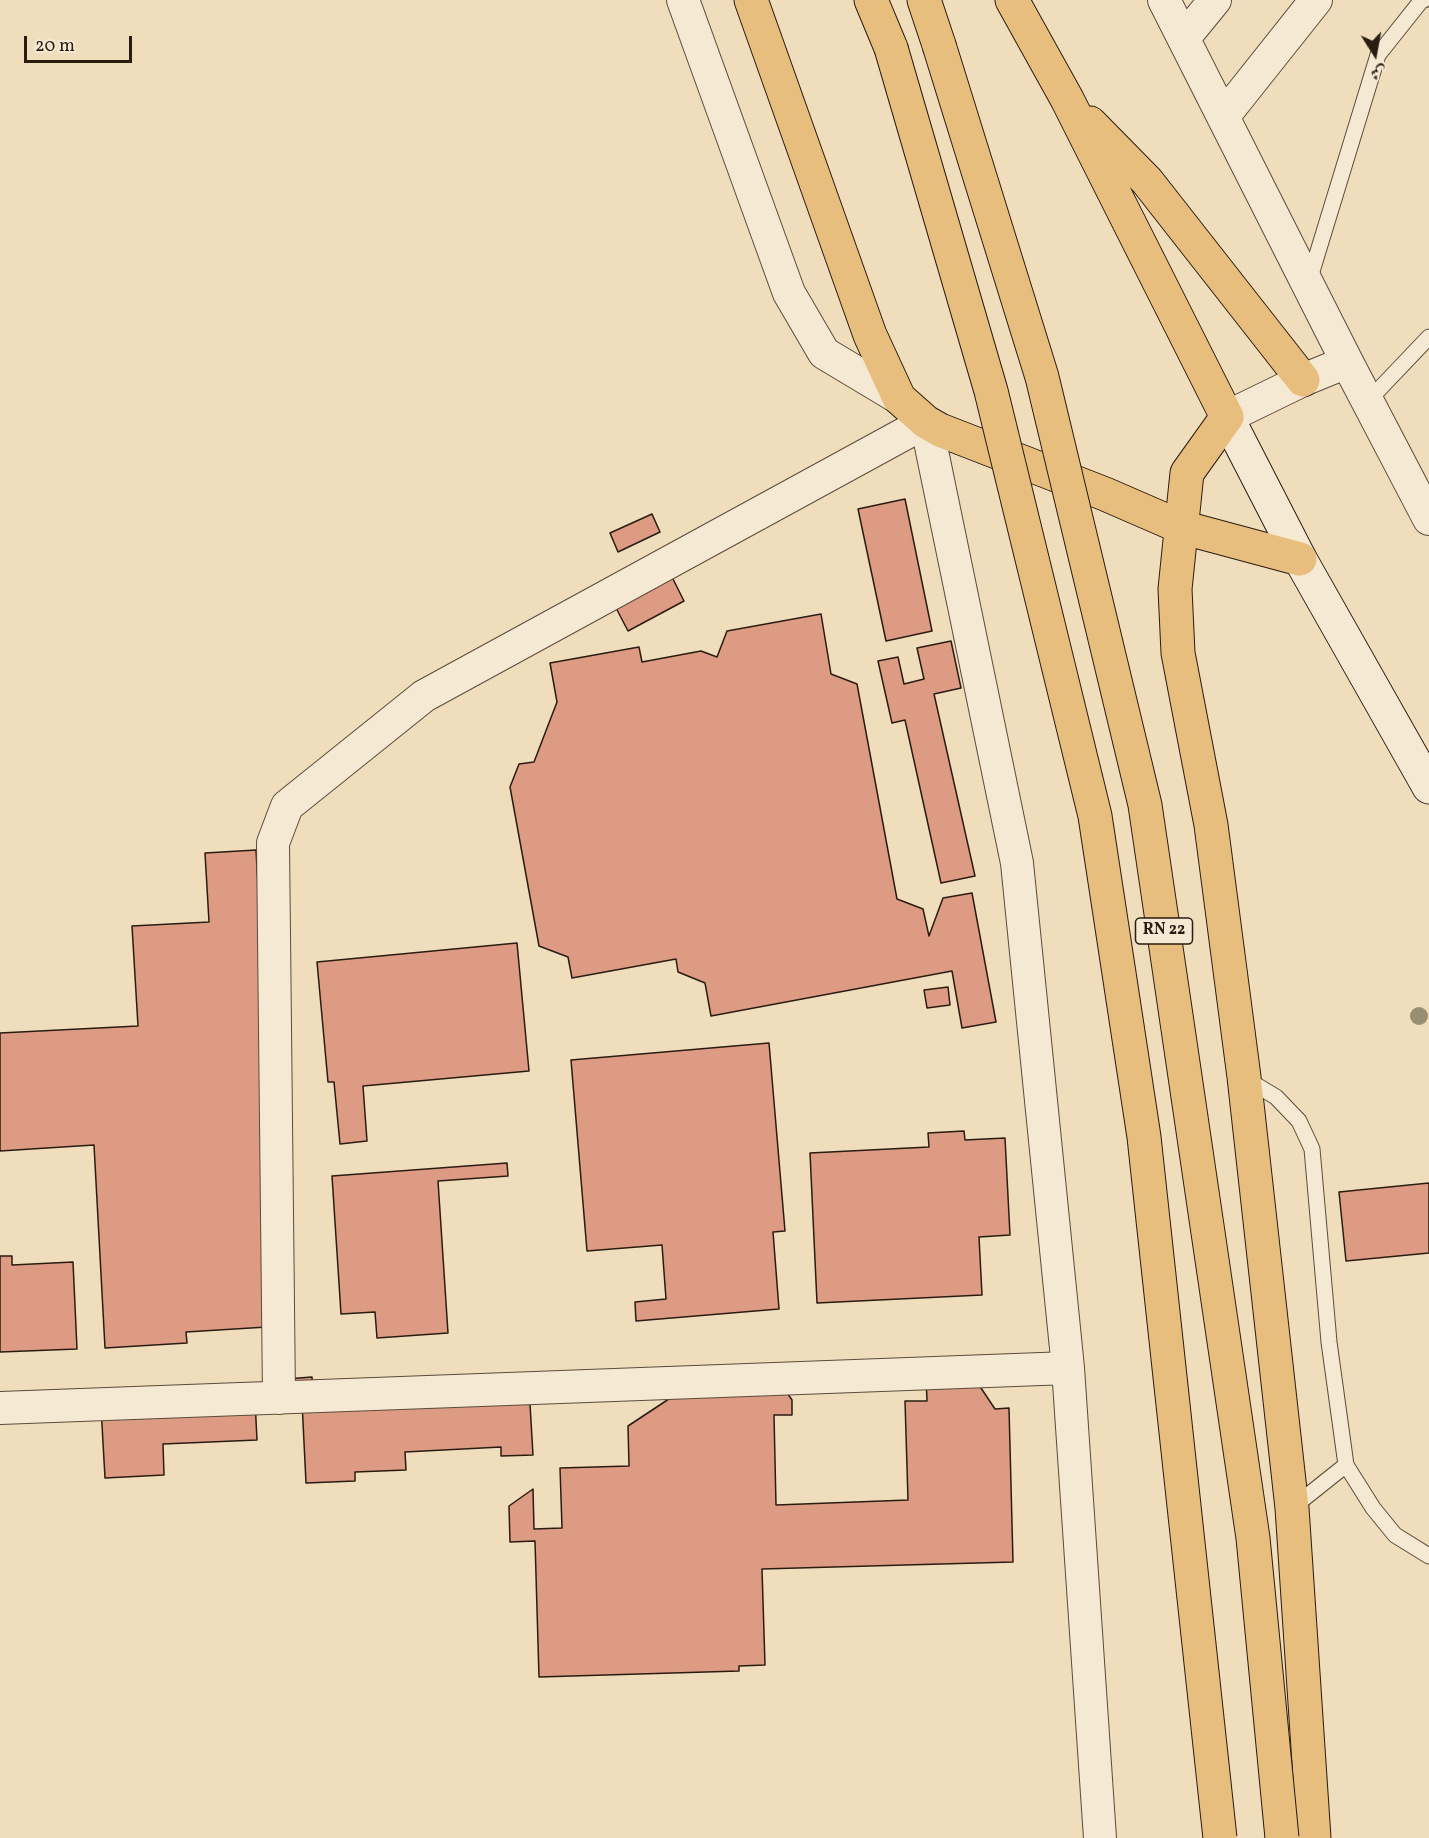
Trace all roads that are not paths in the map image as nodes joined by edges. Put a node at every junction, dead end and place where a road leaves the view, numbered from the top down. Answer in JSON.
{"nodes":[{"id":1,"x":683,"y":0,"type":"edge"},
{"id":2,"x":751,"y":0,"type":"edge"},
{"id":3,"x":871,"y":0,"type":"edge"},
{"id":4,"x":924,"y":0,"type":"edge"},
{"id":5,"x":1012,"y":0,"type":"edge"},
{"id":6,"x":1164,"y":0,"type":"edge"},
{"id":7,"x":1215,"y":0,"type":"edge"},
{"id":8,"x":1316,"y":0,"type":"edge"},
{"id":9,"x":1424,"y":0,"type":"edge"},
{"id":10,"x":1184,"y":38,"type":"junction"},
{"id":11,"x":1067,"y":99,"type":"junction"},
{"id":12,"x":1223,"y":117,"type":"junction"},
{"id":13,"x":1308,"y":285,"type":"junction"},
{"id":14,"x":1429,"y":337,"type":"edge"},
{"id":15,"x":1347,"y":362,"type":"junction"},
{"id":16,"x":1304,"y":380,"type":"junction"},
{"id":17,"x":899,"y":398,"type":"junction"},
{"id":18,"x":1368,"y":401,"type":"junction"},
{"id":19,"x":1227,"y":417,"type":"junction"},
{"id":20,"x":926,"y":422,"type":"junction"},
{"id":21,"x":1429,"y":519,"type":"edge"},
{"id":22,"x":1180,"y":527,"type":"junction"},
{"id":23,"x":1300,"y":560,"type":"junction"},
{"id":24,"x":1429,"y":787,"type":"edge"},
{"id":25,"x":1244,"y":1077,"type":"junction"},
{"id":26,"x":1068,"y":1368,"type":"junction"},
{"id":27,"x":279,"y":1398,"type":"junction"},
{"id":28,"x":0,"y":1408,"type":"edge"},
{"id":29,"x":1346,"y":1465,"type":"junction"},
{"id":30,"x":1292,"y":1508,"type":"junction"},
{"id":31,"x":1429,"y":1556,"type":"edge"},
{"id":32,"x":1100,"y":1838,"type":"edge"},
{"id":33,"x":1220,"y":1838,"type":"edge"},
{"id":34,"x":1282,"y":1838,"type":"edge"},
{"id":35,"x":1314,"y":1838,"type":"edge"}],
"edges":[{"from":1,"to":17,"type":"street"},
{"from":2,"to":17,"type":"highway"},
{"from":3,"to":33,"type":"highway","number":"RN 22","bridge":true},
{"from":4,"to":34,"type":"highway","number":"RN 22","bridge":true},
{"from":5,"to":11,"type":"highway"},
{"from":6,"to":10,"type":"street"},
{"from":7,"to":10,"type":"street"},
{"from":8,"to":12,"type":"street"},
{"from":9,"to":13,"type":"lane"},
{"from":10,"to":12,"type":"street"},
{"from":11,"to":16,"type":"highway"},
{"from":11,"to":19,"type":"highway"},
{"from":12,"to":13,"type":"street"},
{"from":13,"to":15,"type":"street"},
{"from":14,"to":18,"type":"lane"},
{"from":15,"to":16,"type":"street"},
{"from":15,"to":18,"type":"street"},
{"from":16,"to":19,"type":"street"},
{"from":17,"to":20,"type":"highway"},
{"from":18,"to":21,"type":"street"},
{"from":19,"to":22,"type":"highway"},
{"from":19,"to":23,"type":"main road"},
{"from":20,"to":22,"type":"highway"},
{"from":20,"to":26,"type":"street"},
{"from":20,"to":27,"type":"street"},
{"from":22,"to":23,"type":"highway"},
{"from":22,"to":25,"type":"highway"},
{"from":23,"to":24,"type":"main road"},
{"from":25,"to":29,"type":"lane"},
{"from":25,"to":30,"type":"highway"},
{"from":26,"to":27,"type":"street"},
{"from":26,"to":32,"type":"street"},
{"from":27,"to":28,"type":"street"},
{"from":29,"to":30,"type":"lane"},
{"from":29,"to":31,"type":"lane"},
{"from":30,"to":35,"type":"highway"}]}
